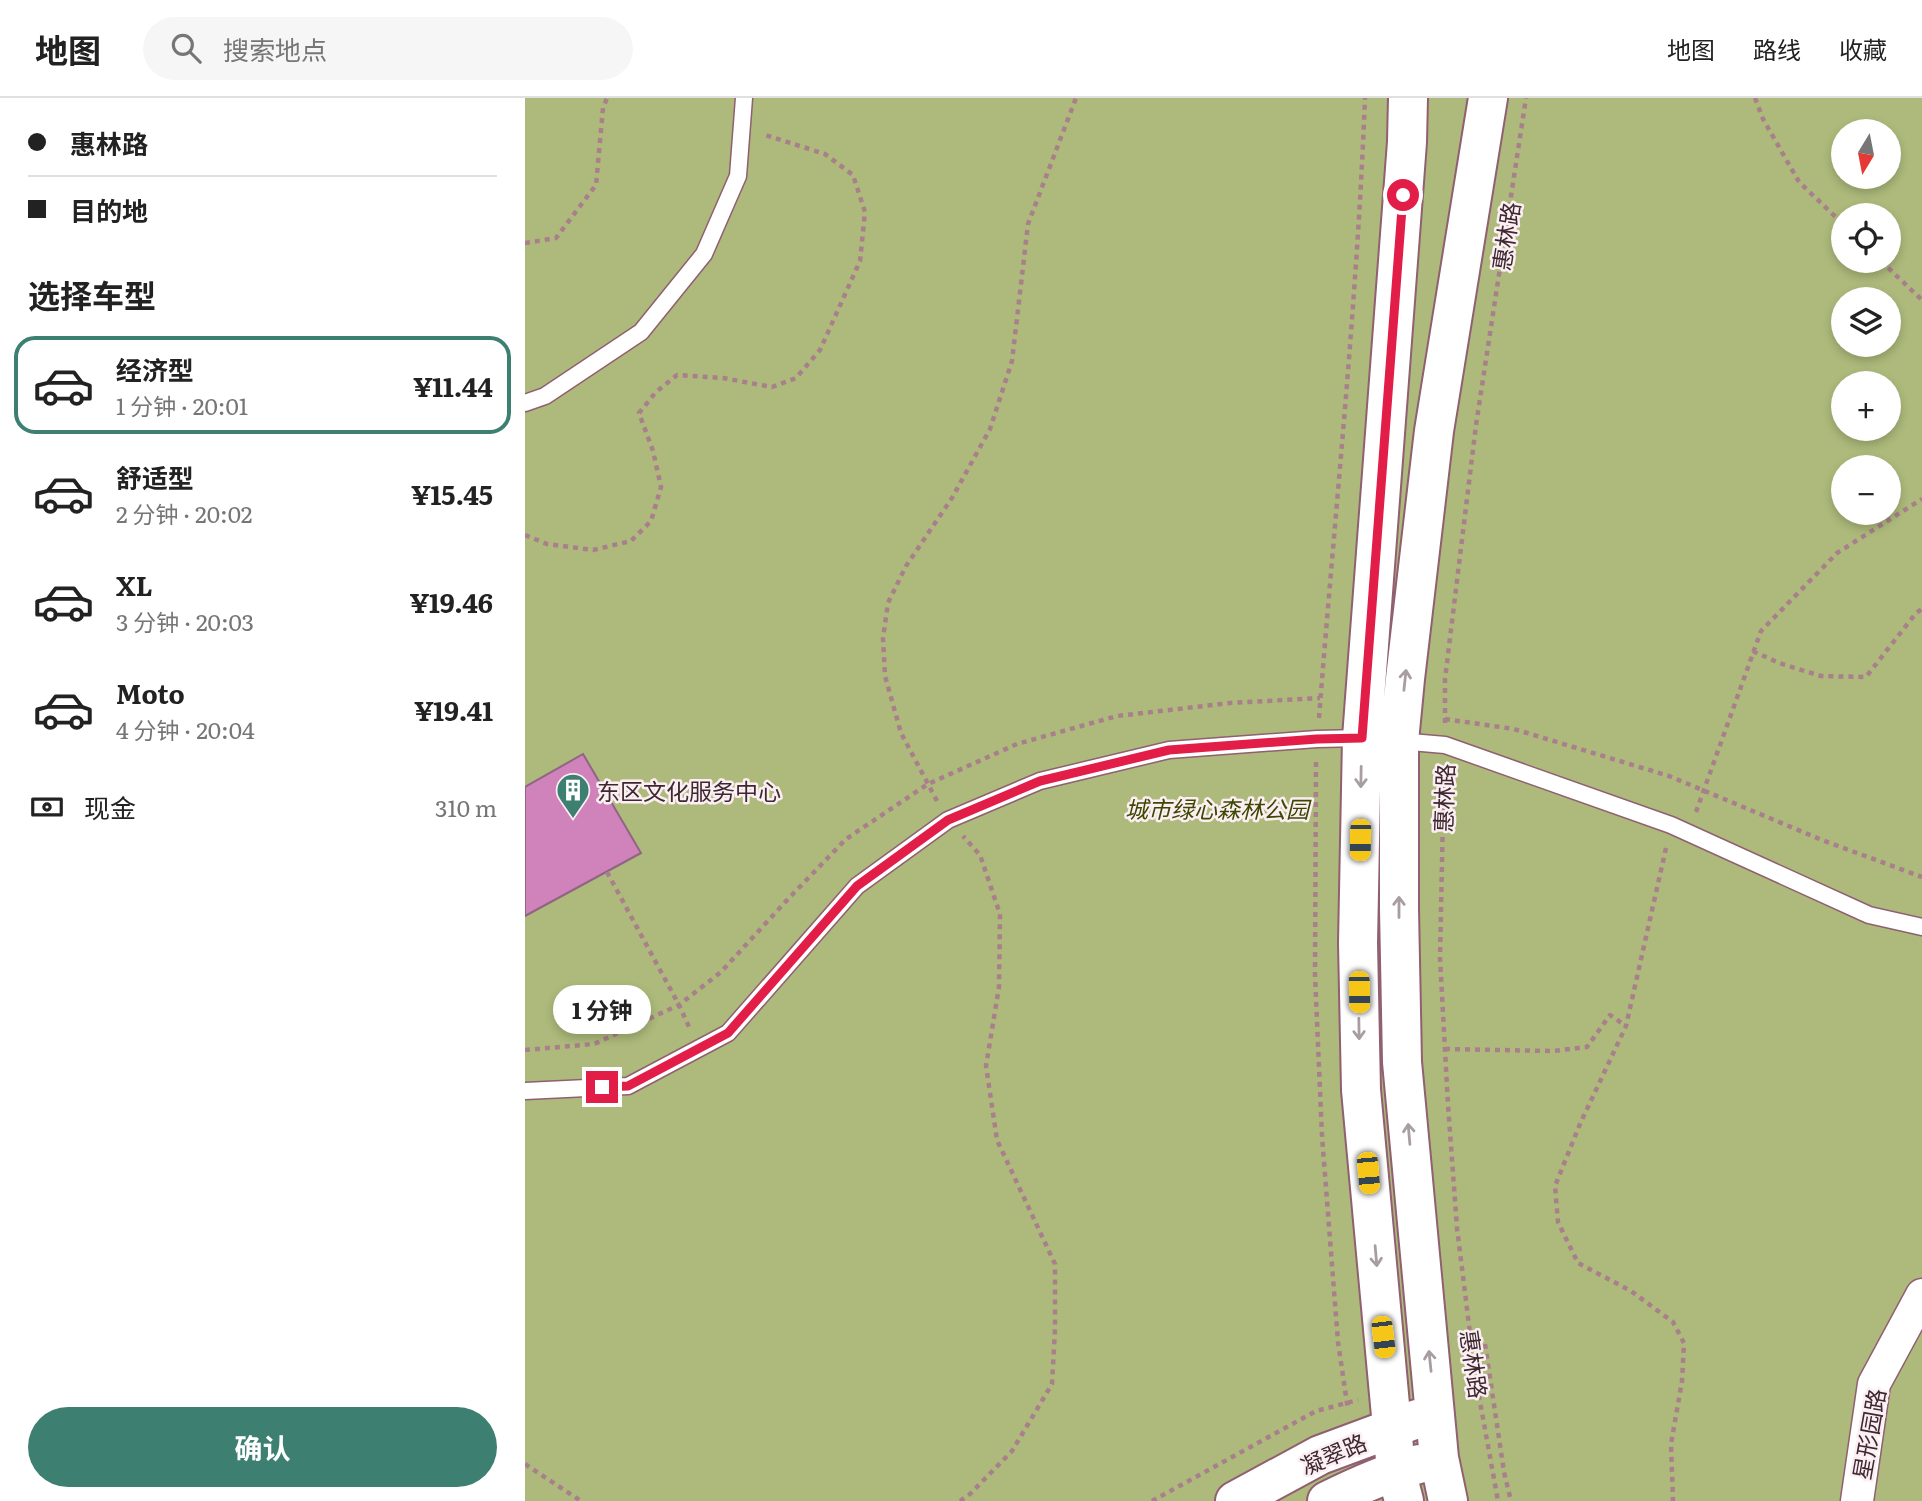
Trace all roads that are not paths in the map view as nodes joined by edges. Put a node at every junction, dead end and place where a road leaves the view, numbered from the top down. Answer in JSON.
{"nodes":[{"id":1,"x":744,"y":98,"type":"edge"},
{"id":2,"x":1408,"y":98,"type":"edge"},
{"id":3,"x":1487,"y":98,"type":"edge"},
{"id":4,"x":525,"y":403,"type":"edge"},
{"id":5,"x":1362,"y":738,"type":"junction"},
{"id":6,"x":1399,"y":741,"type":"junction"},
{"id":7,"x":1922,"y":927,"type":"edge"},
{"id":8,"x":525,"y":1091,"type":"edge"},
{"id":9,"x":1922,"y":1294,"type":"edge"},
{"id":10,"x":1435,"y":1412,"type":"junction"},
{"id":11,"x":1393,"y":1429,"type":"junction"},
{"id":12,"x":1439,"y":1458,"type":"junction"},
{"id":13,"x":1400,"y":1486,"type":"edge"},
{"id":14,"x":1235,"y":1501,"type":"edge"},
{"id":15,"x":1327,"y":1501,"type":"edge"},
{"id":16,"x":1448,"y":1501,"type":"edge"},
{"id":17,"x":1857,"y":1501,"type":"edge"}],
"edges":[{"from":1,"to":4,"type":"lane"},
{"from":2,"to":5,"type":"main road"},
{"from":6,"to":3,"type":"main road","name":"惠林路","one_way":true},
{"from":5,"to":8,"type":"lane"},
{"from":5,"to":11,"type":"main road","one_way":true},
{"from":6,"to":7,"type":"lane"},
{"from":10,"to":6,"type":"main road","name":"惠林路","one_way":true},
{"from":9,"to":17,"type":"street","name":"星形园路"},
{"from":10,"to":11,"type":"main road","name":"凝翠路"},
{"from":10,"to":12,"type":"main road","name":"惠林路"},
{"from":11,"to":13,"type":"main road"},
{"from":11,"to":14,"type":"main road","name":"凝翠路"},
{"from":12,"to":13,"type":"main road","name":"凝翠路"},
{"from":12,"to":16,"type":"main road","name":"惠林路"},
{"from":13,"to":15,"type":"main road","name":"凝翠路"}]}
